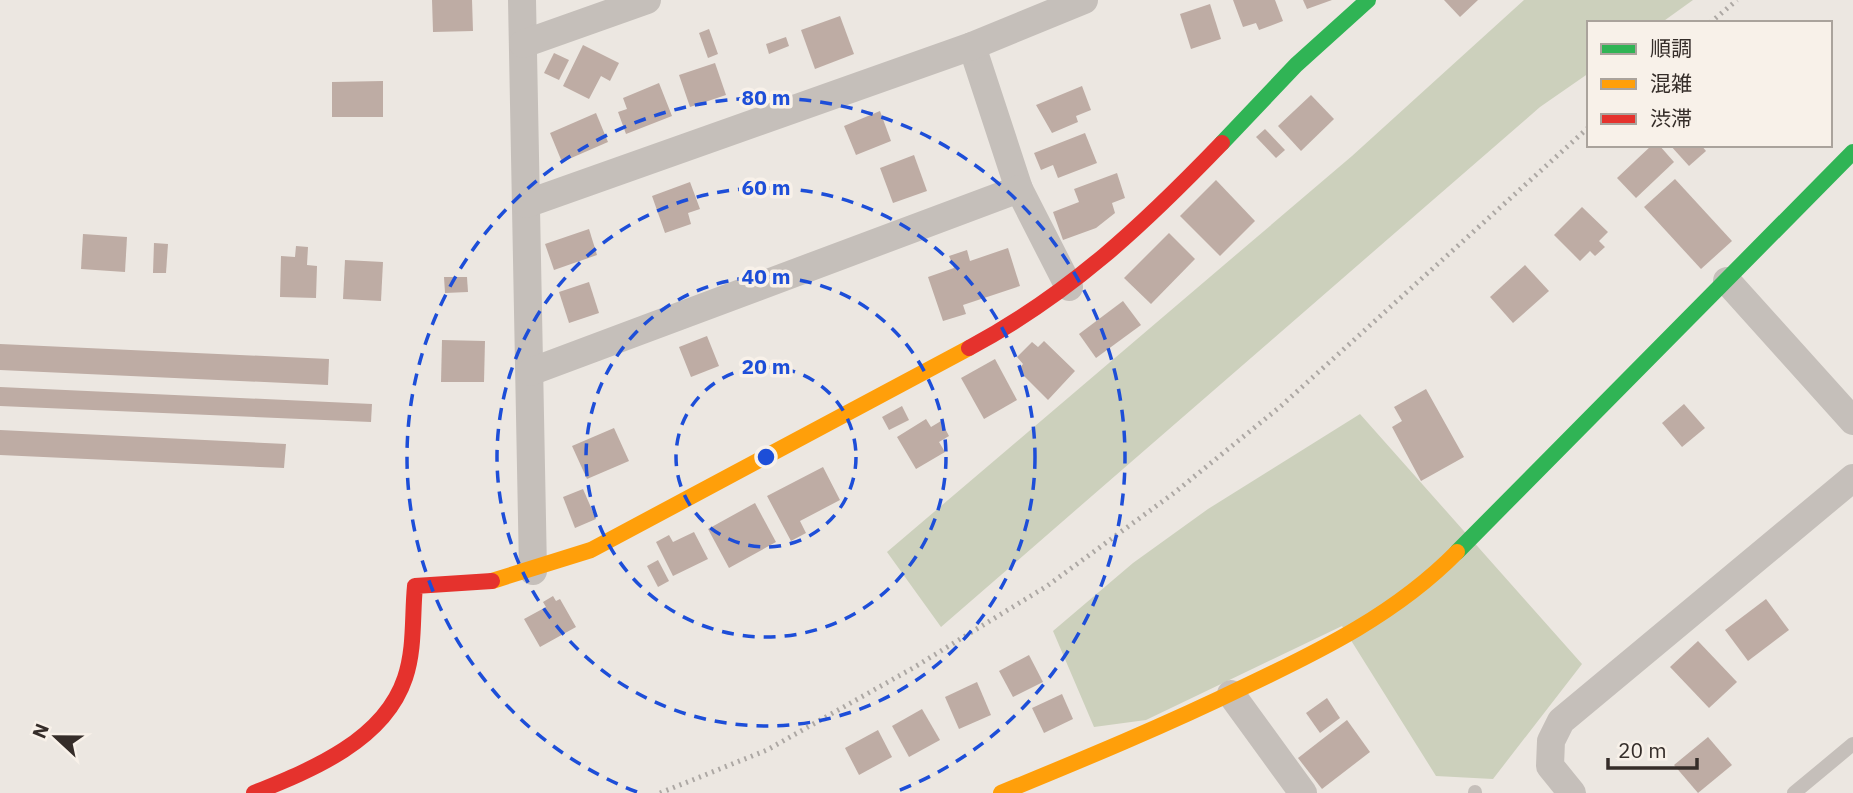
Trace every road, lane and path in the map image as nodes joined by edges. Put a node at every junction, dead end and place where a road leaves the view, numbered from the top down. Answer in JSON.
{"nodes":[{"id":1,"x":522,"y":0,"type":"edge"},
{"id":2,"x":647,"y":0,"type":"edge"},
{"id":3,"x":1084,"y":0,"type":"edge"},
{"id":4,"x":1368,"y":0,"type":"edge"},
{"id":5,"x":523,"y":44,"type":"junction"},
{"id":6,"x":972,"y":46,"type":"junction"},
{"id":7,"x":1853,"y":152,"type":"edge"},
{"id":8,"x":1019,"y":189,"type":"junction"},
{"id":9,"x":526,"y":204,"type":"junction"},
{"id":10,"x":1727,"y":281,"type":"junction"},
{"id":11,"x":1069,"y":286,"type":"junction"},
{"id":12,"x":530,"y":372,"type":"junction"},
{"id":13,"x":1853,"y":421,"type":"edge"},
{"id":14,"x":1853,"y":478,"type":"edge"},
{"id":15,"x":533,"y":571,"type":"junction"},
{"id":16,"x":1231,"y":694,"type":"junction"},
{"id":17,"x":1853,"y":744,"type":"edge"},
{"id":18,"x":254,"y":793,"type":"edge"},
{"id":19,"x":1001,"y":793,"type":"edge"},
{"id":20,"x":1303,"y":793,"type":"edge"},
{"id":21,"x":1572,"y":793,"type":"edge"},
{"id":22,"x":1794,"y":793,"type":"edge"}],
"edges":[{"from":1,"to":5,"type":"street"},
{"from":2,"to":5,"type":"street"},
{"from":3,"to":6,"type":"street"},
{"from":4,"to":11,"type":"street"},
{"from":5,"to":9,"type":"street"},
{"from":6,"to":8,"type":"street"},
{"from":6,"to":9,"type":"street"},
{"from":7,"to":10,"type":"street"},
{"from":8,"to":11,"type":"street"},
{"from":8,"to":12,"type":"street"},
{"from":9,"to":12,"type":"street"},
{"from":10,"to":13,"type":"street"},
{"from":10,"to":16,"type":"street"},
{"from":11,"to":15,"type":"street"},
{"from":12,"to":15,"type":"street"},
{"from":14,"to":21,"type":"street"},
{"from":15,"to":18,"type":"street"},
{"from":16,"to":19,"type":"street"},
{"from":16,"to":20,"type":"street"},
{"from":17,"to":22,"type":"lane"}]}
